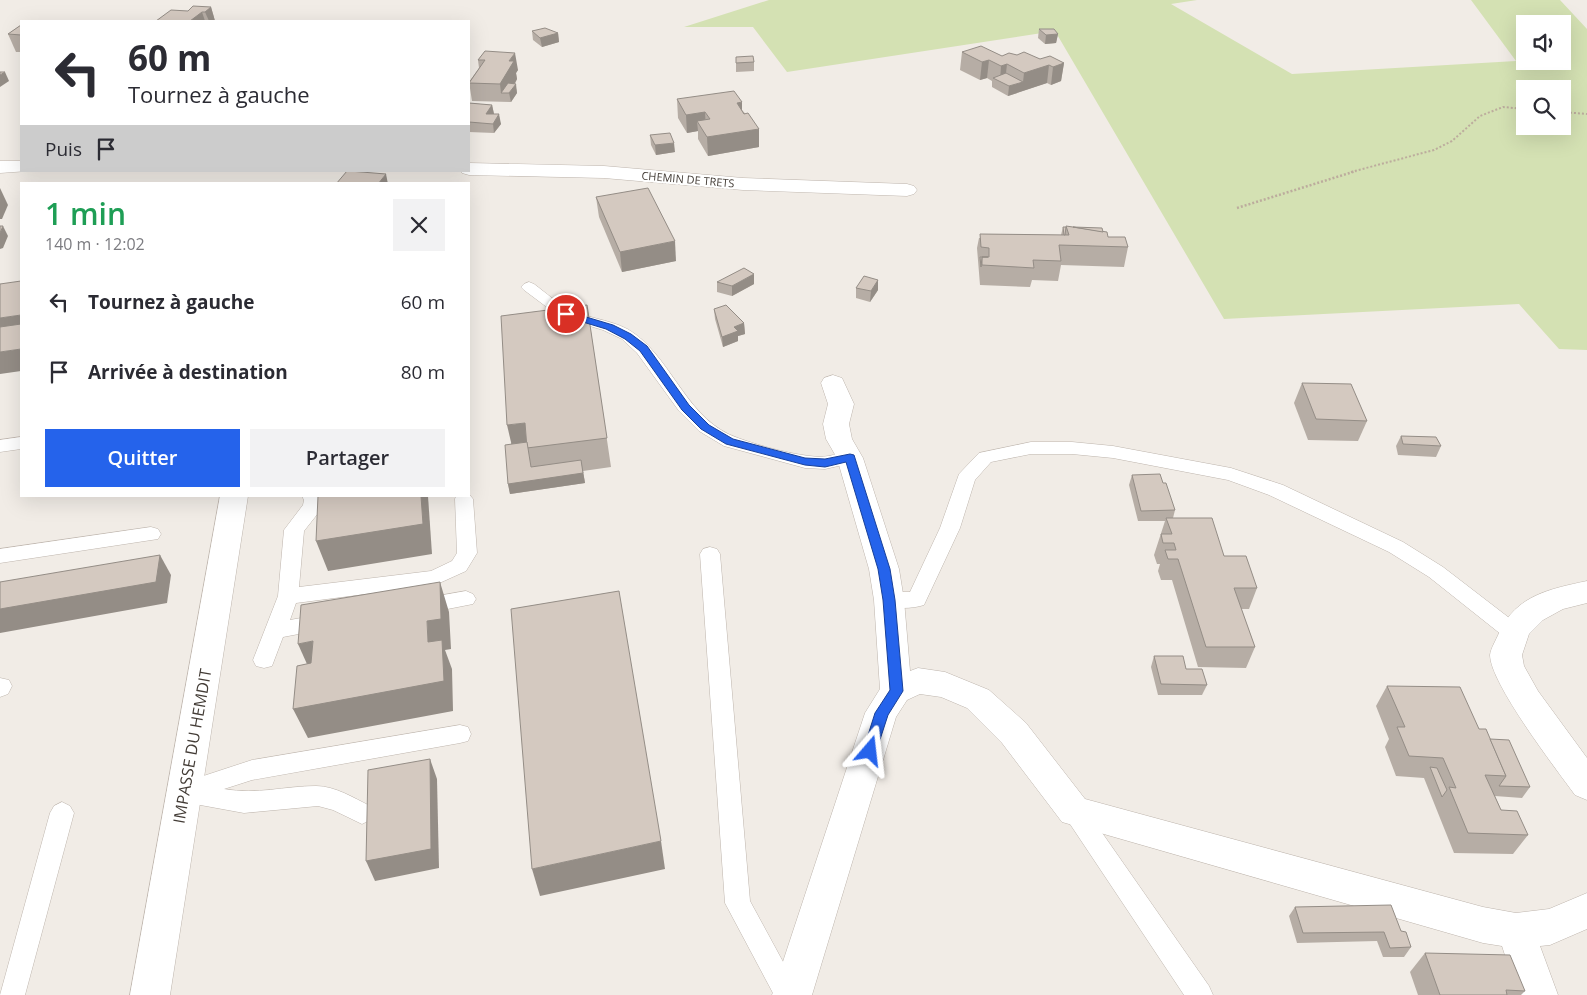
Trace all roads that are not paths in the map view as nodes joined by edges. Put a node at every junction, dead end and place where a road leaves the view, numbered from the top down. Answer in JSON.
{"nodes":[{"id":1,"x":0,"y":167,"type":"edge"},
{"id":2,"x":20,"y":167,"type":"edge"},
{"id":3,"x":470,"y":169,"type":"edge"},
{"id":4,"x":908,"y":190,"type":"dead end"},
{"id":5,"x":529,"y":287,"type":"dead end"},
{"id":6,"x":834,"y":383,"type":"dead end"},
{"id":7,"x":20,"y":443,"type":"edge"},
{"id":8,"x":0,"y":446,"type":"edge"},
{"id":9,"x":850,"y":458,"type":"junction"},
{"id":10,"x":238,"y":497,"type":"edge"},
{"id":11,"x":312,"y":497,"type":"edge"},
{"id":12,"x":464,"y":499,"type":"dead end"},
{"id":13,"x":151,"y":534,"type":"dead end"},
{"id":14,"x":710,"y":554,"type":"dead end"},
{"id":15,"x":0,"y":556,"type":"edge"},
{"id":16,"x":1587,"y":592,"type":"edge"},
{"id":17,"x":288,"y":596,"type":"junction"},
{"id":18,"x":466,"y":599,"type":"dead end"},
{"id":19,"x":889,"y":600,"type":"junction"},
{"id":20,"x":399,"y":610,"type":"edge"},
{"id":21,"x":342,"y":619,"type":"edge"},
{"id":22,"x":275,"y":630,"type":"junction"},
{"id":23,"x":1514,"y":633,"type":"junction"},
{"id":24,"x":264,"y":660,"type":"dead end"},
{"id":25,"x":896,"y":691,"type":"junction"},
{"id":26,"x":460,"y":734,"type":"dead end"},
{"id":27,"x":1587,"y":785,"type":"edge"},
{"id":28,"x":184,"y":792,"type":"junction"},
{"id":29,"x":1074,"y":811,"type":"junction"},
{"id":30,"x":362,"y":812,"type":"dead end"},
{"id":31,"x":62,"y":813,"type":"dead end"},
{"id":32,"x":1587,"y":910,"type":"edge"},
{"id":33,"x":1516,"y":931,"type":"junction"},
{"id":34,"x":12,"y":995,"type":"edge"},
{"id":35,"x":150,"y":995,"type":"edge"},
{"id":36,"x":788,"y":995,"type":"edge"},
{"id":37,"x":792,"y":995,"type":"edge"},
{"id":38,"x":1200,"y":995,"type":"edge"},
{"id":39,"x":1538,"y":995,"type":"edge"}],
"edges":[{"from":1,"to":2,"type":"street"},
{"from":3,"to":4,"type":"street","name":"CHEMIN DE TRETS"},
{"from":5,"to":9,"type":"lane"},
{"from":6,"to":9,"type":"street"},
{"from":7,"to":8,"type":"lane"},
{"from":9,"to":19,"type":"street"},
{"from":10,"to":28,"type":"street","name":"IMPASSE DU HEMDIT"},
{"from":11,"to":17,"type":"lane"},
{"from":12,"to":17,"type":"lane"},
{"from":13,"to":15,"type":"lane"},
{"from":14,"to":36,"type":"lane"},
{"from":16,"to":23,"type":"street"},
{"from":17,"to":22,"type":"lane"},
{"from":18,"to":20,"type":"lane"},
{"from":19,"to":23,"type":"lane"},
{"from":19,"to":25,"type":"street"},
{"from":21,"to":22,"type":"lane"},
{"from":22,"to":24,"type":"lane"},
{"from":23,"to":27,"type":"street"},
{"from":25,"to":29,"type":"street"},
{"from":25,"to":37,"type":"street"},
{"from":26,"to":28,"type":"lane"},
{"from":28,"to":30,"type":"lane"},
{"from":28,"to":35,"type":"street","name":"IMPASSE DU HEMDIT"},
{"from":29,"to":33,"type":"street"},
{"from":29,"to":38,"type":"lane"},
{"from":31,"to":34,"type":"lane"},
{"from":32,"to":33,"type":"street"},
{"from":33,"to":39,"type":"street"}]}
